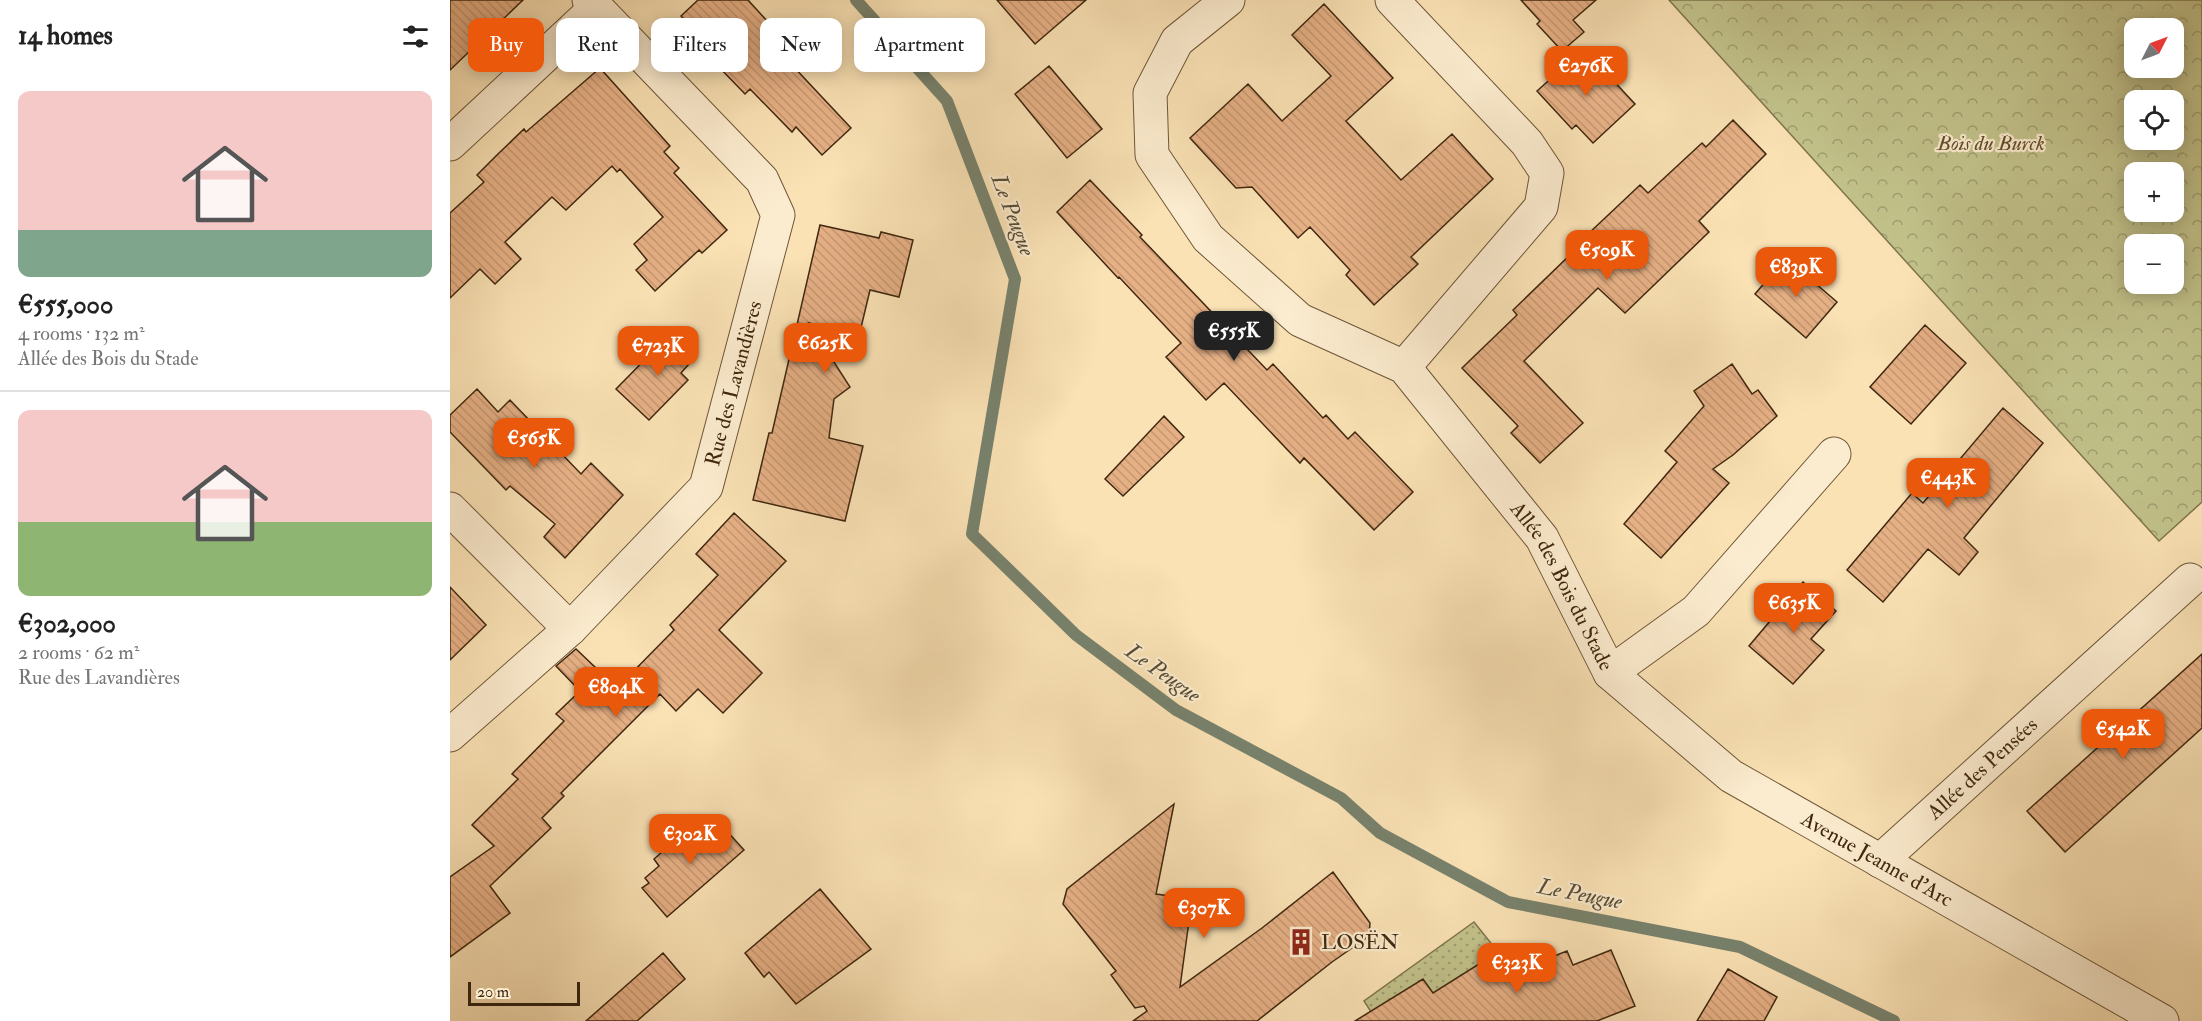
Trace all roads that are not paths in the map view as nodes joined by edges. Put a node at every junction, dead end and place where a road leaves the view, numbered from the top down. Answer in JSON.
{"nodes":[{"id":1,"x":1228,"y":0,"type":"edge"},
{"id":2,"x":1392,"y":0,"type":"edge"},
{"id":3,"x":592,"y":4,"type":"edge"},
{"id":4,"x":450,"y":144,"type":"edge"},
{"id":5,"x":1404,"y":367,"type":"junction"},
{"id":6,"x":1834,"y":454,"type":"dead end"},
{"id":7,"x":450,"y":509,"type":"edge"},
{"id":8,"x":2190,"y":580,"type":"dead end"},
{"id":9,"x":570,"y":629,"type":"junction"},
{"id":10,"x":1610,"y":673,"type":"junction"},
{"id":11,"x":450,"y":735,"type":"edge"},
{"id":12,"x":1880,"y":861,"type":"junction"},
{"id":13,"x":2162,"y":1021,"type":"edge"}],
"edges":[{"from":1,"to":5,"type":"street","name":"Allée des Bois du Stade"},
{"from":2,"to":5,"type":"street"},
{"from":3,"to":4,"type":"street"},
{"from":3,"to":9,"type":"street","name":"Rue des Lavandières"},
{"from":5,"to":10,"type":"street","name":"Allée des Bois du Stade"},
{"from":6,"to":10,"type":"street","name":"Allée des Bois du Stade"},
{"from":7,"to":9,"type":"street"},
{"from":8,"to":12,"type":"street","name":"Allée des Pensées"},
{"from":9,"to":11,"type":"street","name":"Rue des Lavandières"},
{"from":10,"to":12,"type":"street","name":"Avenue Jeanne d'Arc"},
{"from":12,"to":13,"type":"street","name":"Avenue Jeanne d'Arc"}]}
